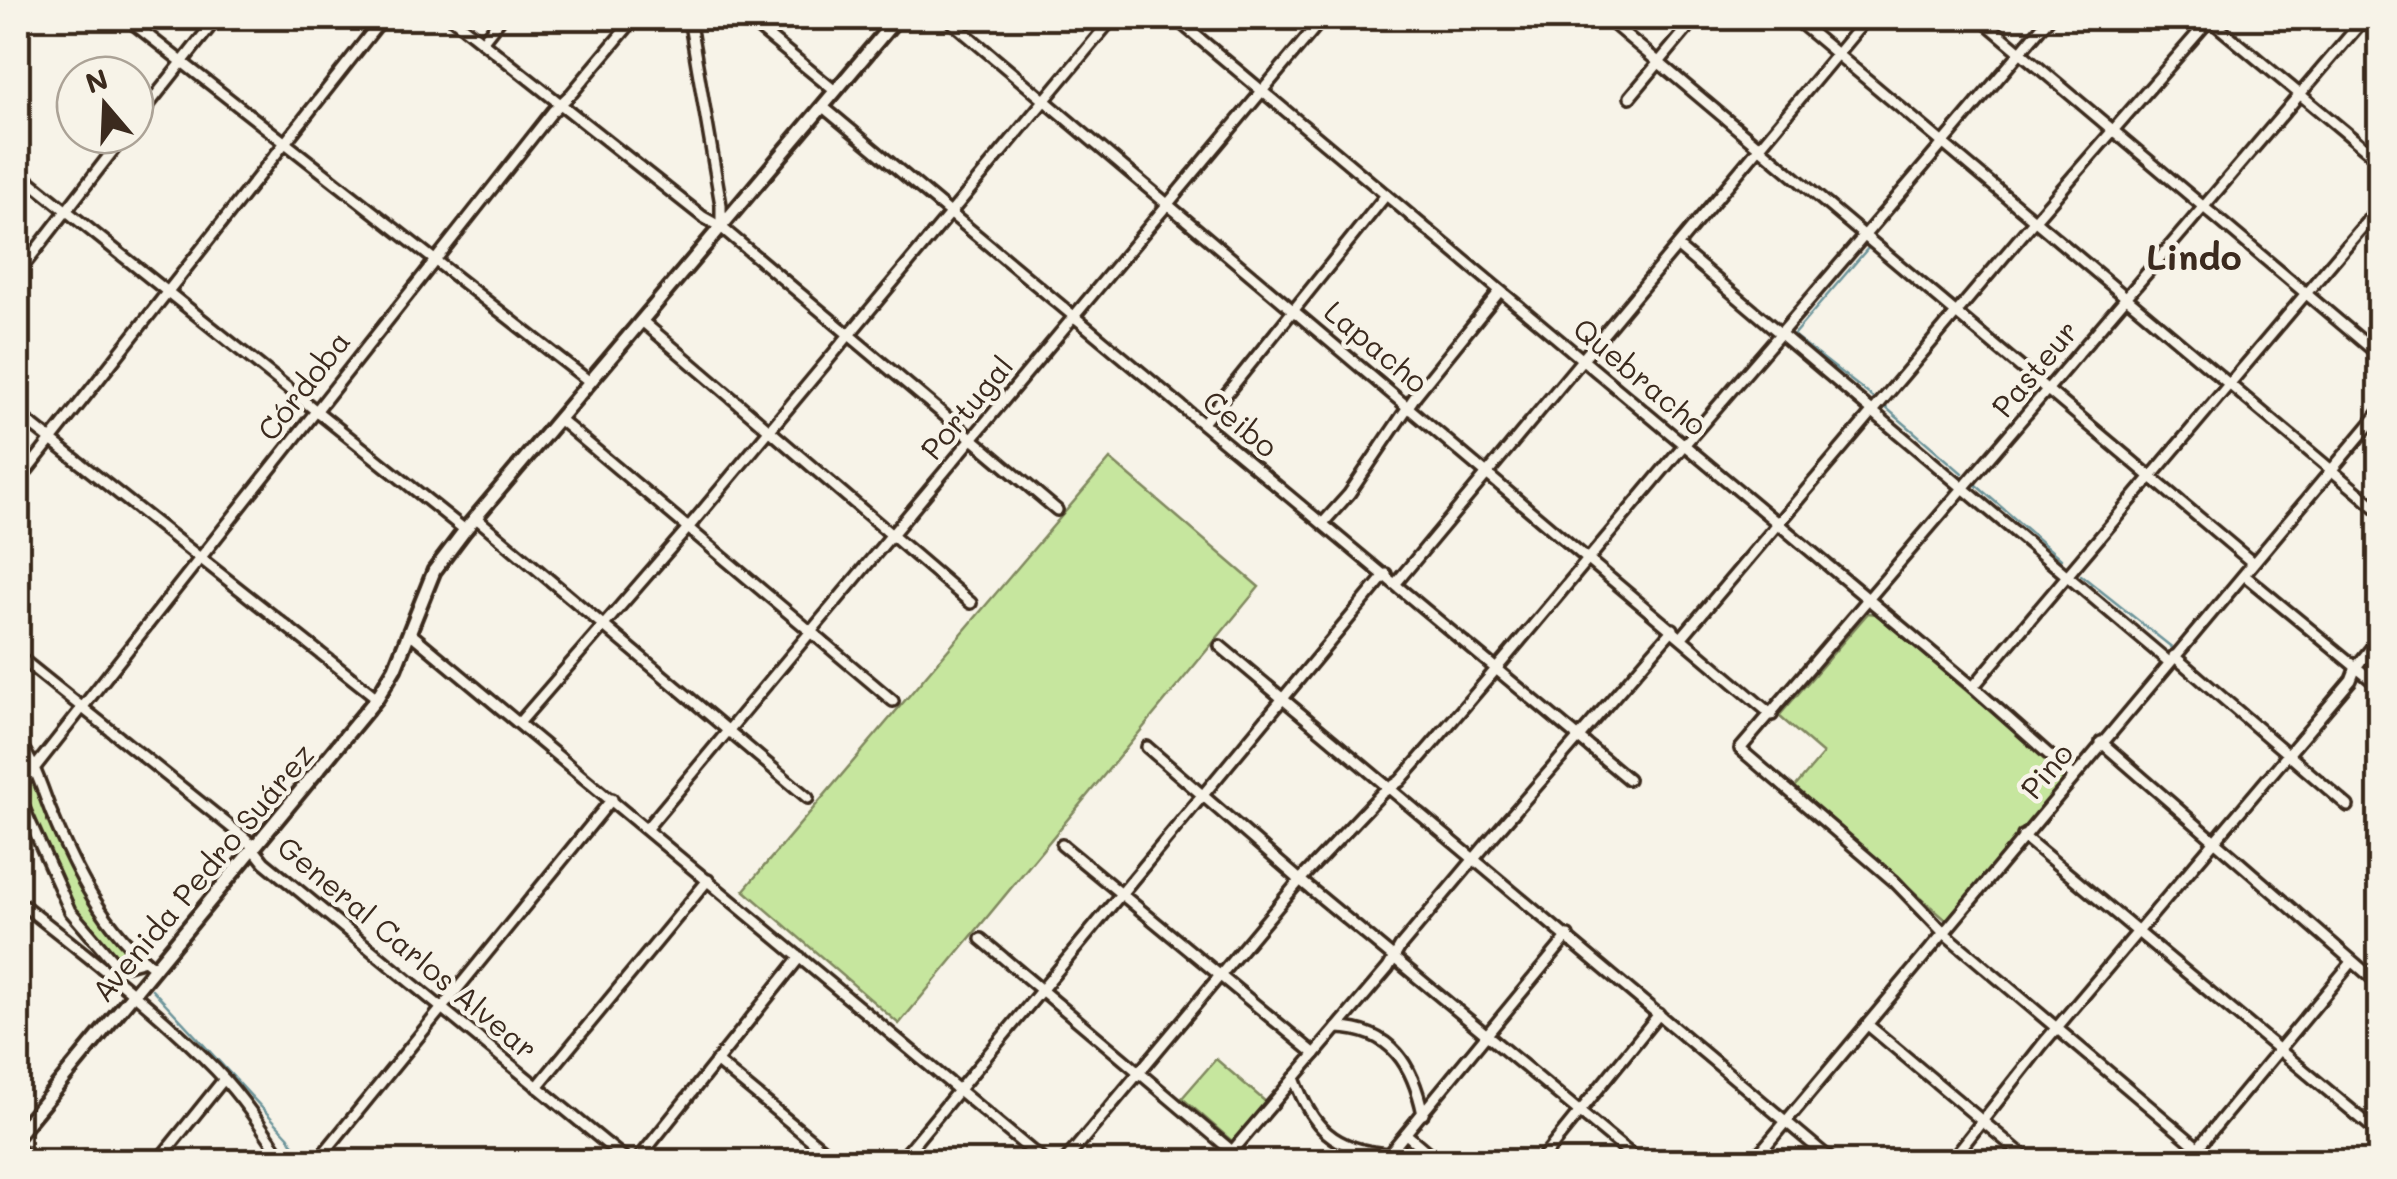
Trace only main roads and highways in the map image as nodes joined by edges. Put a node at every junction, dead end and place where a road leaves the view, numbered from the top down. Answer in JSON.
{"nodes":[{"id":1,"x":897,"y":18,"type":"edge"},
{"id":2,"x":18,"y":1134,"type":"edge"}],
"edges":[{"from":1,"to":2,"type":"main road","name":"Avenida Pedro Suárez"}]}
